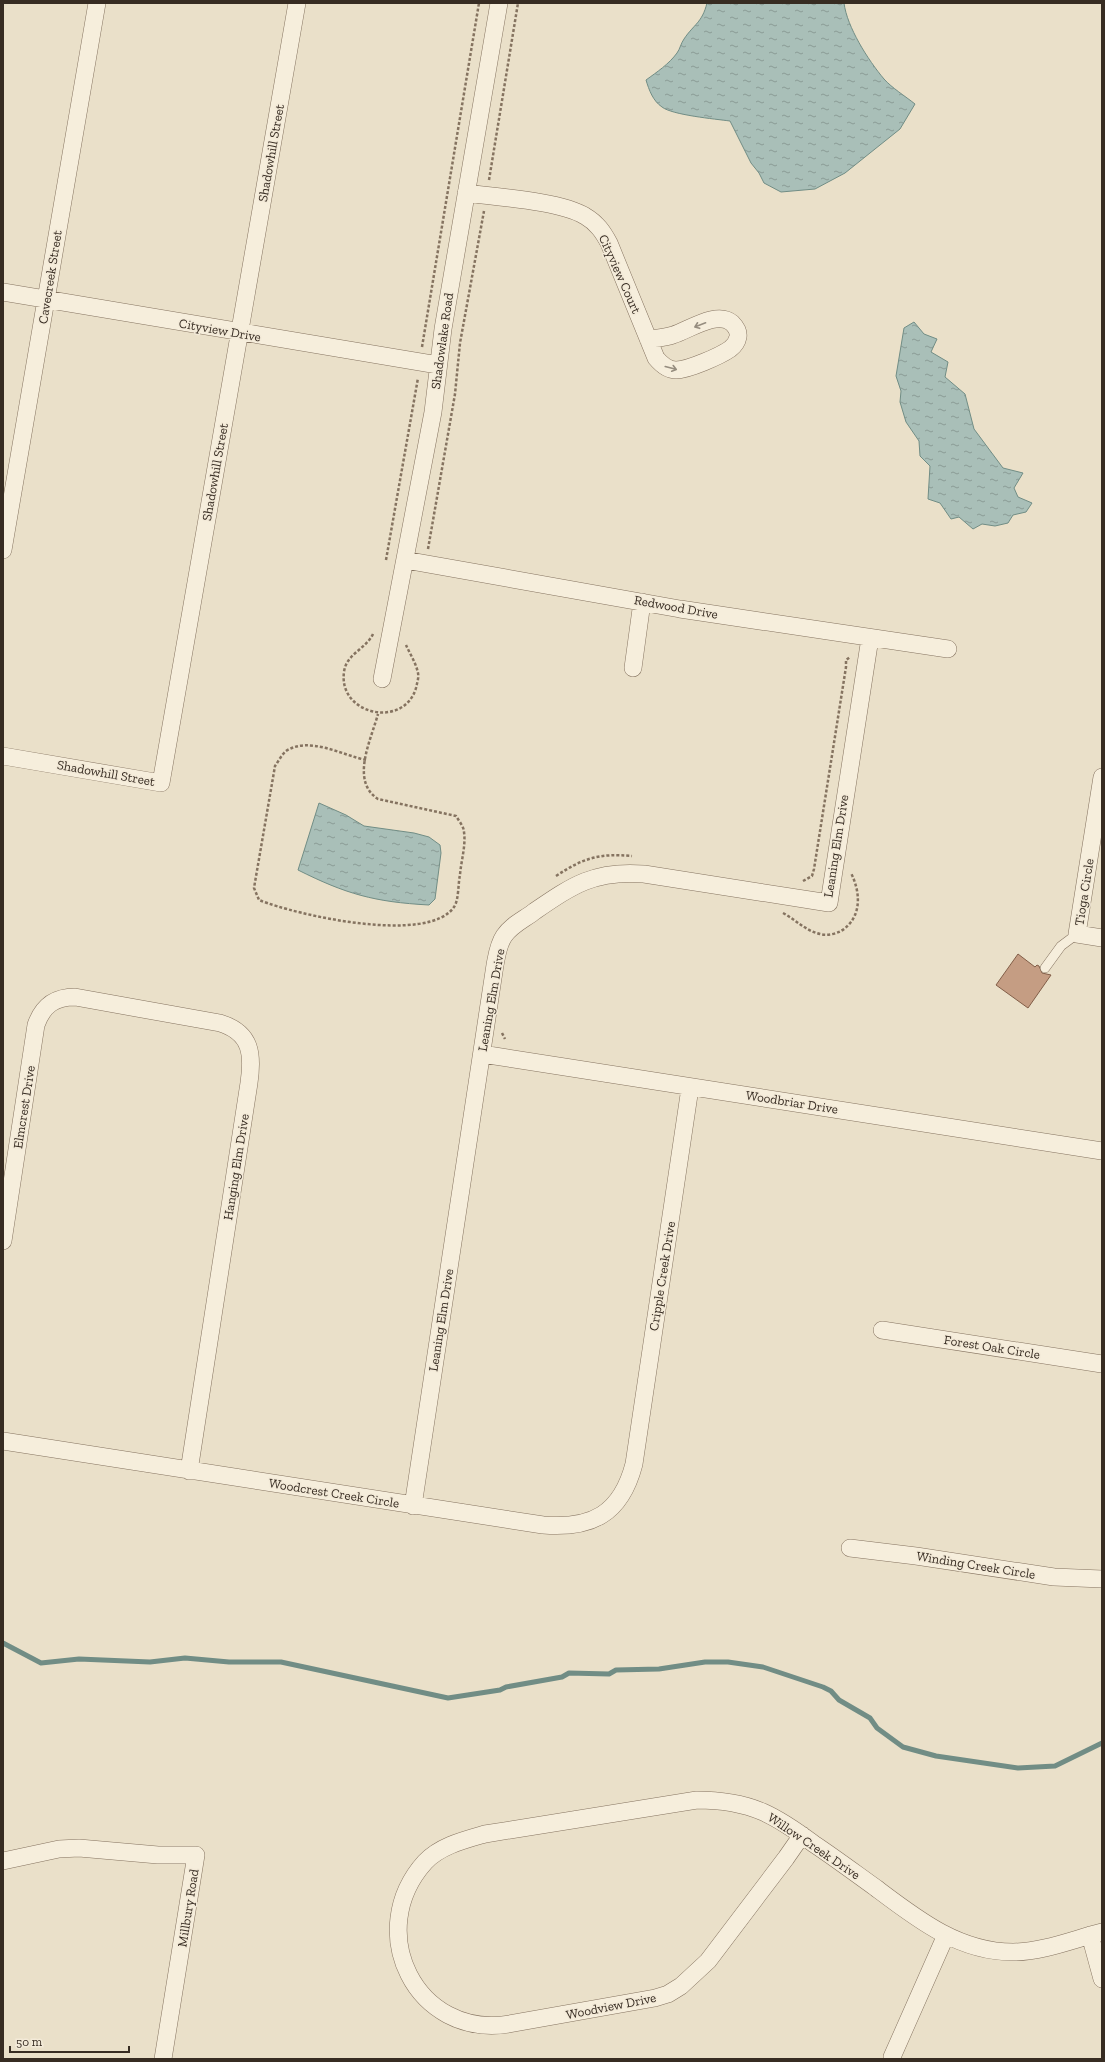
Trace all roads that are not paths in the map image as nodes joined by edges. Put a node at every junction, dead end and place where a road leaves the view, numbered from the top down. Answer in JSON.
{"nodes":[{"id":1,"x":97,"y":3,"type":"edge"},
{"id":2,"x":297,"y":3,"type":"edge"},
{"id":3,"x":500,"y":3,"type":"edge"},
{"id":4,"x":466,"y":193,"type":"junction"},
{"id":5,"x":3,"y":292,"type":"edge"},
{"id":6,"x":46,"y":299,"type":"junction"},
{"id":7,"x":239,"y":333,"type":"junction"},
{"id":8,"x":648,"y":339,"type":"junction"},
{"id":9,"x":438,"y":365,"type":"junction"},
{"id":10,"x":3,"y":550,"type":"edge"},
{"id":11,"x":405,"y":560,"type":"junction"},
{"id":12,"x":642,"y":602,"type":"junction"},
{"id":13,"x":870,"y":638,"type":"junction"},
{"id":14,"x":948,"y":648,"type":"dead end"},
{"id":15,"x":633,"y":668,"type":"dead end"},
{"id":16,"x":382,"y":679,"type":"dead end"},
{"id":17,"x":3,"y":756,"type":"edge"},
{"id":18,"x":1102,"y":777,"type":"edge"},
{"id":19,"x":1077,"y":934,"type":"junction"},
{"id":20,"x":1102,"y":938,"type":"edge"},
{"id":21,"x":1045,"y":968,"type":"dead end"},
{"id":22,"x":76,"y":997,"type":"joint"},
{"id":23,"x":482,"y":1054,"type":"junction"},
{"id":24,"x":690,"y":1088,"type":"junction"},
{"id":25,"x":1102,"y":1151,"type":"edge"},
{"id":26,"x":3,"y":1241,"type":"edge"},
{"id":27,"x":882,"y":1330,"type":"dead end"},
{"id":28,"x":1102,"y":1364,"type":"edge"},
{"id":29,"x":3,"y":1441,"type":"edge"},
{"id":30,"x":634,"y":1464,"type":"joint"},
{"id":31,"x":189,"y":1470,"type":"junction"},
{"id":32,"x":413,"y":1506,"type":"junction"},
{"id":33,"x":850,"y":1548,"type":"dead end"},
{"id":34,"x":1102,"y":1579,"type":"edge"},
{"id":35,"x":802,"y":1835,"type":"junction"},
{"id":36,"x":3,"y":1861,"type":"edge"},
{"id":37,"x":398,"y":1933,"type":"joint"},
{"id":38,"x":1096,"y":1933,"type":"edge"},
{"id":39,"x":946,"y":1935,"type":"junction"},
{"id":40,"x":1102,"y":1980,"type":"edge"},
{"id":41,"x":892,"y":2057,"type":"dead end"},
{"id":42,"x":163,"y":2059,"type":"edge"}],
"edges":[{"from":1,"to":6,"type":"street","name":"Cavecreek Street"},
{"from":2,"to":7,"type":"street","name":"Shadowhill Street"},
{"from":3,"to":4,"type":"street","name":"Shadowlake Road"},
{"from":4,"to":8,"type":"street","name":"Cityview Court"},
{"from":4,"to":9,"type":"street","name":"Shadowlake Road"},
{"from":5,"to":6,"type":"street","name":"Cityview Drive"},
{"from":6,"to":7,"type":"street","name":"Cityview Drive"},
{"from":6,"to":10,"type":"street","name":"Cavecreek Street"},
{"from":7,"to":9,"type":"street","name":"Cityview Drive"},
{"from":7,"to":17,"type":"street","name":"Shadowhill Street"},
{"from":8,"to":8,"type":"street","name":"Cityview Court","one_way":true},
{"from":9,"to":11,"type":"street","name":"Shadowlake Road"},
{"from":11,"to":12,"type":"street","name":"Redwood Drive"},
{"from":11,"to":16,"type":"street","name":"Shadowlake Road"},
{"from":12,"to":13,"type":"street","name":"Redwood Drive"},
{"from":12,"to":15,"type":"street"},
{"from":13,"to":14,"type":"street","name":"Redwood Drive"},
{"from":13,"to":23,"type":"street","name":"Leaning Elm Drive"},
{"from":18,"to":19,"type":"street","name":"Tioga Circle"},
{"from":19,"to":20,"type":"street","name":"Tioga Circle"},
{"from":19,"to":21,"type":"lane"},
{"from":22,"to":26,"type":"street","name":"Elmcrest Drive"},
{"from":22,"to":31,"type":"street","name":"Hanging Elm Drive"},
{"from":23,"to":24,"type":"street","name":"Woodbriar Drive"},
{"from":23,"to":32,"type":"street","name":"Leaning Elm Drive"},
{"from":24,"to":25,"type":"street","name":"Woodbriar Drive"},
{"from":24,"to":30,"type":"street","name":"Cripple Creek Drive"},
{"from":27,"to":28,"type":"street","name":"Forest Oak Circle"},
{"from":29,"to":31,"type":"street","name":"Woodcrest Creek Circle"},
{"from":30,"to":32,"type":"street","name":"Woodcrest Creek Circle"},
{"from":31,"to":32,"type":"street","name":"Woodcrest Creek Circle"},
{"from":33,"to":34,"type":"street","name":"Winding Creek Circle"},
{"from":35,"to":37,"type":"street","name":"Willow Creek Drive"},
{"from":35,"to":37,"type":"street","name":"Woodview Drive"},
{"from":35,"to":39,"type":"street","name":"Willow Creek Drive"},
{"from":36,"to":42,"type":"street","name":"Millbury Road"},
{"from":38,"to":39,"type":"street","name":"Willow Creek Drive"},
{"from":38,"to":40,"type":"street"},
{"from":39,"to":41,"type":"street"}]}
